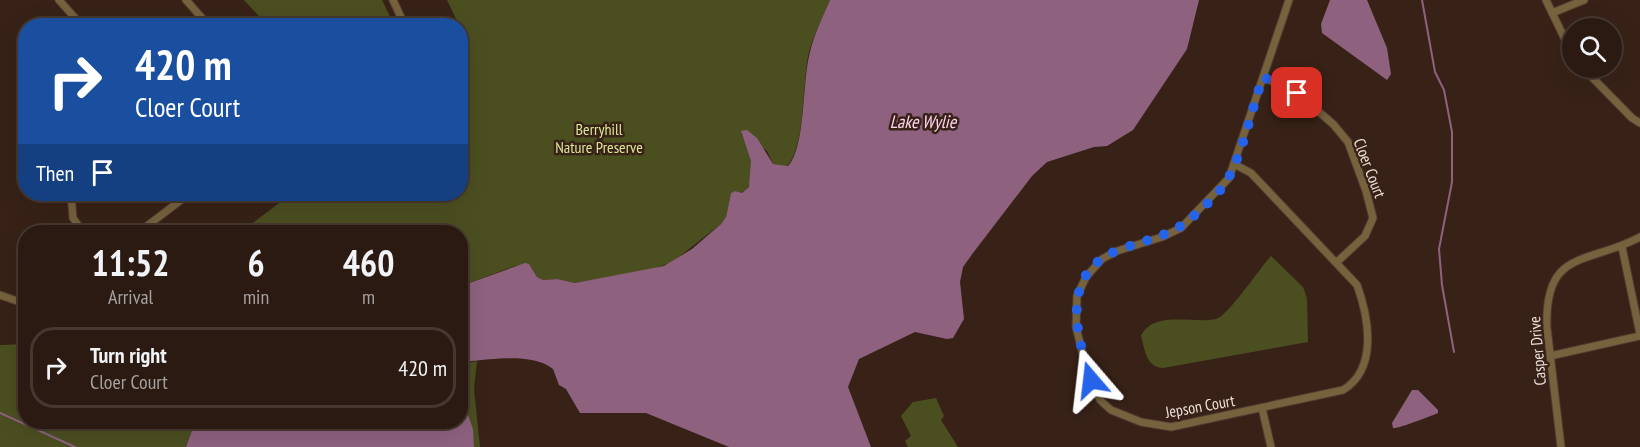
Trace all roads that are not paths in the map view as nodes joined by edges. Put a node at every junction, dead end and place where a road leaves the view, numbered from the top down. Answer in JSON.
{"nodes":[{"id":1,"x":59,"y":0,"type":"edge"},
{"id":2,"x":186,"y":0,"type":"edge"},
{"id":3,"x":393,"y":0,"type":"edge"},
{"id":4,"x":1289,"y":0,"type":"edge"},
{"id":5,"x":1546,"y":0,"type":"edge"},
{"id":6,"x":1584,"y":0,"type":"edge"},
{"id":7,"x":1552,"y":13,"type":"junction"},
{"id":8,"x":75,"y":18,"type":"edge"},
{"id":9,"x":202,"y":18,"type":"edge"},
{"id":10,"x":401,"y":18,"type":"edge"},
{"id":11,"x":1562,"y":34,"type":"edge"},
{"id":12,"x":1263,"y":77,"type":"junction"},
{"id":13,"x":1593,"y":78,"type":"edge"},
{"id":14,"x":1640,"y":123,"type":"edge"},
{"id":15,"x":1234,"y":164,"type":"junction"},
{"id":16,"x":72,"y":201,"type":"edge"},
{"id":17,"x":180,"y":201,"type":"edge"},
{"id":18,"x":78,"y":225,"type":"edge"},
{"id":19,"x":148,"y":225,"type":"edge"},
{"id":20,"x":1640,"y":237,"type":"edge"},
{"id":21,"x":1622,"y":247,"type":"junction"},
{"id":22,"x":1337,"y":262,"type":"junction"},
{"id":23,"x":0,"y":295,"type":"edge"},
{"id":24,"x":18,"y":301,"type":"edge"},
{"id":25,"x":1640,"y":335,"type":"edge"},
{"id":26,"x":1550,"y":356,"type":"junction"},
{"id":27,"x":1262,"y":408,"type":"junction"},
{"id":28,"x":1271,"y":447,"type":"edge"},
{"id":29,"x":1562,"y":447,"type":"edge"}],
"edges":[{"from":1,"to":8,"type":"street"},
{"from":2,"to":9,"type":"street"},
{"from":3,"to":10,"type":"street"},
{"from":4,"to":12,"type":"street","name":"Jepson Court"},
{"from":5,"to":7,"type":"street"},
{"from":6,"to":7,"type":"street"},
{"from":7,"to":11,"type":"street"},
{"from":12,"to":15,"type":"street","name":"Jepson Court"},
{"from":12,"to":22,"type":"street","name":"Cloer Court"},
{"from":13,"to":14,"type":"street"},
{"from":15,"to":22,"type":"street","name":"Jepson Court"},
{"from":15,"to":27,"type":"street","name":"Jepson Court"},
{"from":16,"to":18,"type":"street"},
{"from":17,"to":19,"type":"street"},
{"from":20,"to":21,"type":"street","name":"Casper Drive"},
{"from":21,"to":25,"type":"street"},
{"from":21,"to":26,"type":"street","name":"Casper Drive"},
{"from":22,"to":27,"type":"street","name":"Jepson Court"},
{"from":23,"to":24,"type":"street"},
{"from":25,"to":26,"type":"street"},
{"from":26,"to":29,"type":"street","name":"Casper Drive"},
{"from":27,"to":28,"type":"street"}]}
